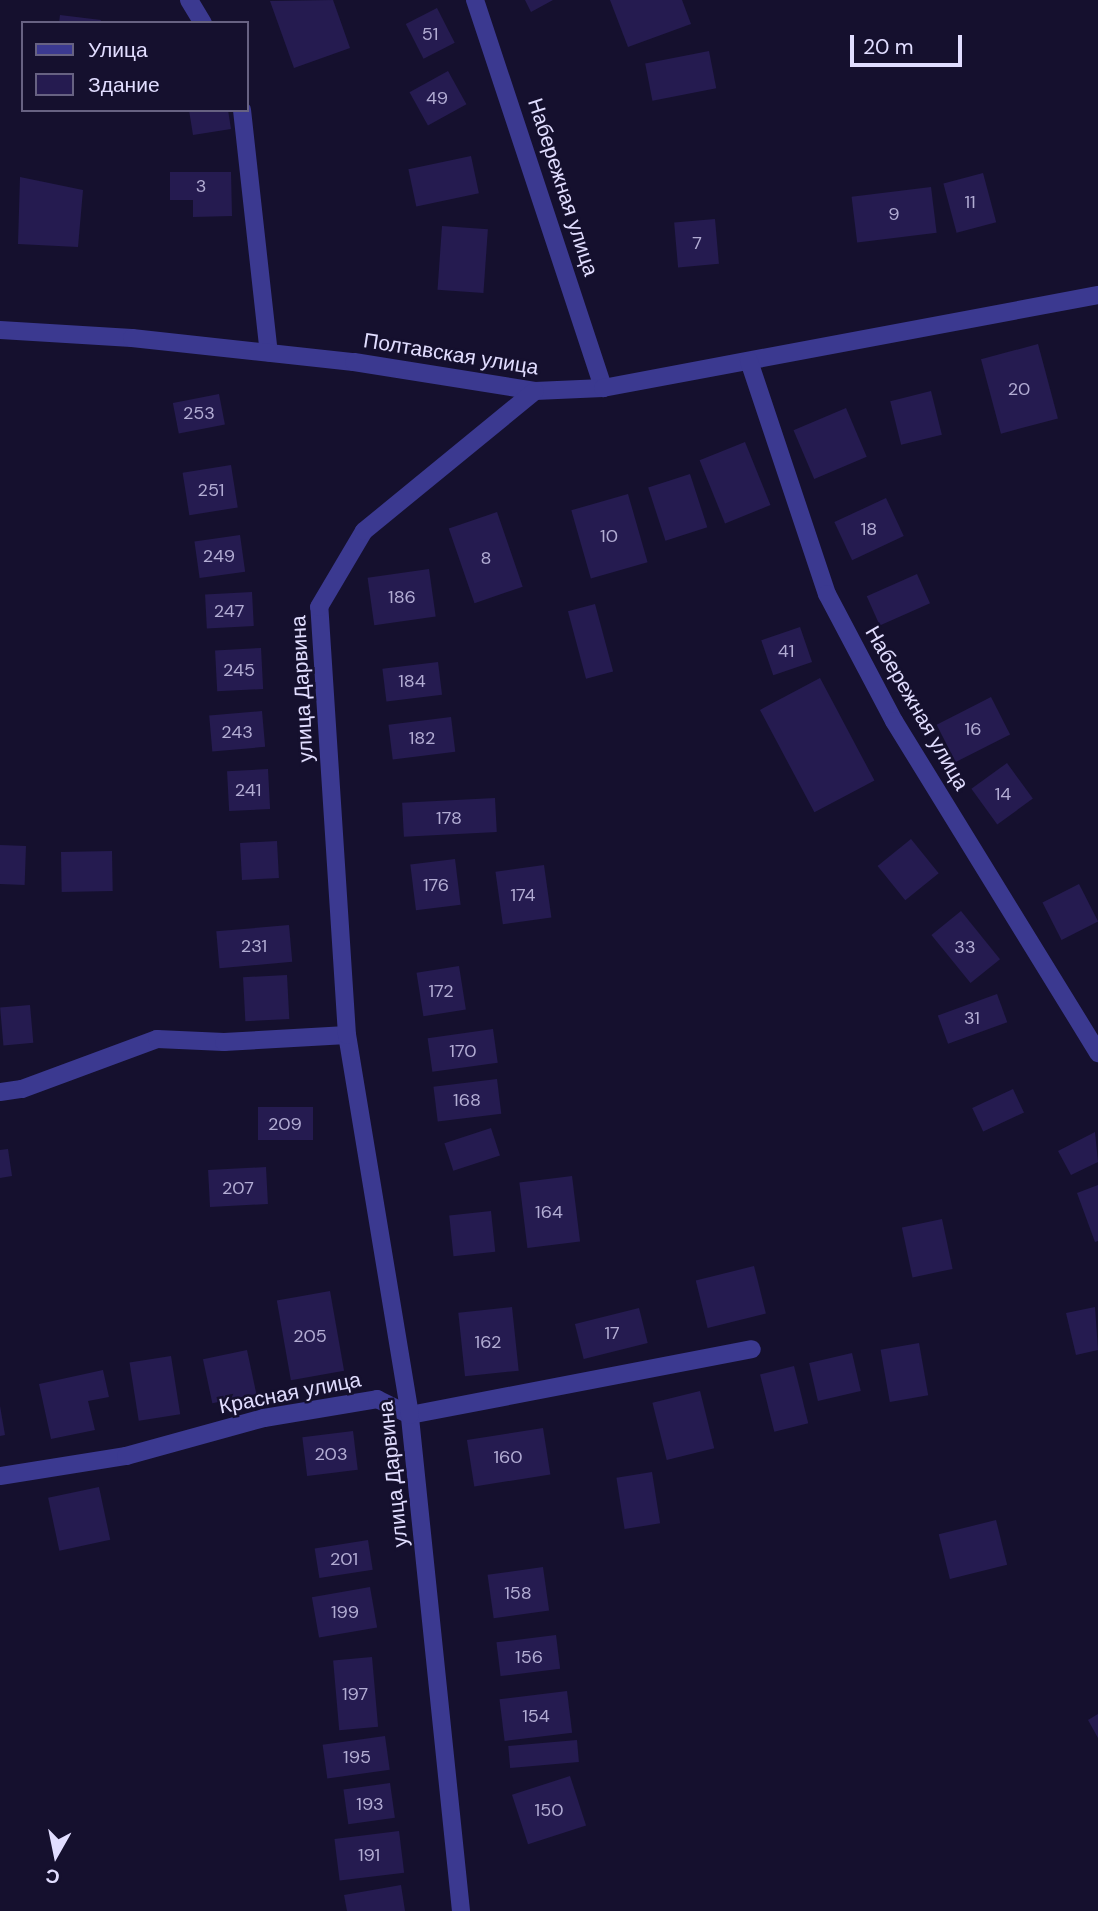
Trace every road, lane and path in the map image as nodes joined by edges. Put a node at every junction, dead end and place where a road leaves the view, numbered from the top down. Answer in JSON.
{"nodes":[{"id":1,"x":189,"y":0,"type":"edge"},
{"id":2,"x":475,"y":0,"type":"edge"},
{"id":3,"x":202,"y":21,"type":"edge"},
{"id":4,"x":242,"y":112,"type":"edge"},
{"id":5,"x":1098,"y":295,"type":"edge"},
{"id":6,"x":0,"y":330,"type":"edge"},
{"id":7,"x":269,"y":353,"type":"junction"},
{"id":8,"x":749,"y":360,"type":"junction"},
{"id":9,"x":603,"y":388,"type":"junction"},
{"id":10,"x":535,"y":391,"type":"junction"},
{"id":11,"x":347,"y":1035,"type":"junction"},
{"id":12,"x":1098,"y":1053,"type":"edge"},
{"id":13,"x":0,"y":1093,"type":"edge"},
{"id":14,"x":752,"y":1349,"type":"dead end"},
{"id":15,"x":410,"y":1416,"type":"junction"},
{"id":16,"x":0,"y":1476,"type":"edge"},
{"id":17,"x":461,"y":1911,"type":"edge"}],
"edges":[{"from":1,"to":3,"type":"street"},
{"from":2,"to":9,"type":"street","name":"Набережная улица"},
{"from":4,"to":7,"type":"street"},
{"from":5,"to":8,"type":"street","name":"Полтавская улица"},
{"from":6,"to":7,"type":"street","name":"Полтавская улица"},
{"from":7,"to":10,"type":"street","name":"Полтавская улица"},
{"from":8,"to":9,"type":"street","name":"Полтавская улица"},
{"from":8,"to":12,"type":"street","name":"Набережная улица"},
{"from":9,"to":10,"type":"street","name":"Полтавская улица"},
{"from":10,"to":11,"type":"street","name":"улица Дарвина"},
{"from":11,"to":13,"type":"street"},
{"from":11,"to":15,"type":"street","name":"улица Дарвина"},
{"from":14,"to":15,"type":"street"},
{"from":15,"to":16,"type":"street","name":"Красная улица"},
{"from":15,"to":17,"type":"street","name":"улица Дарвина"}]}
